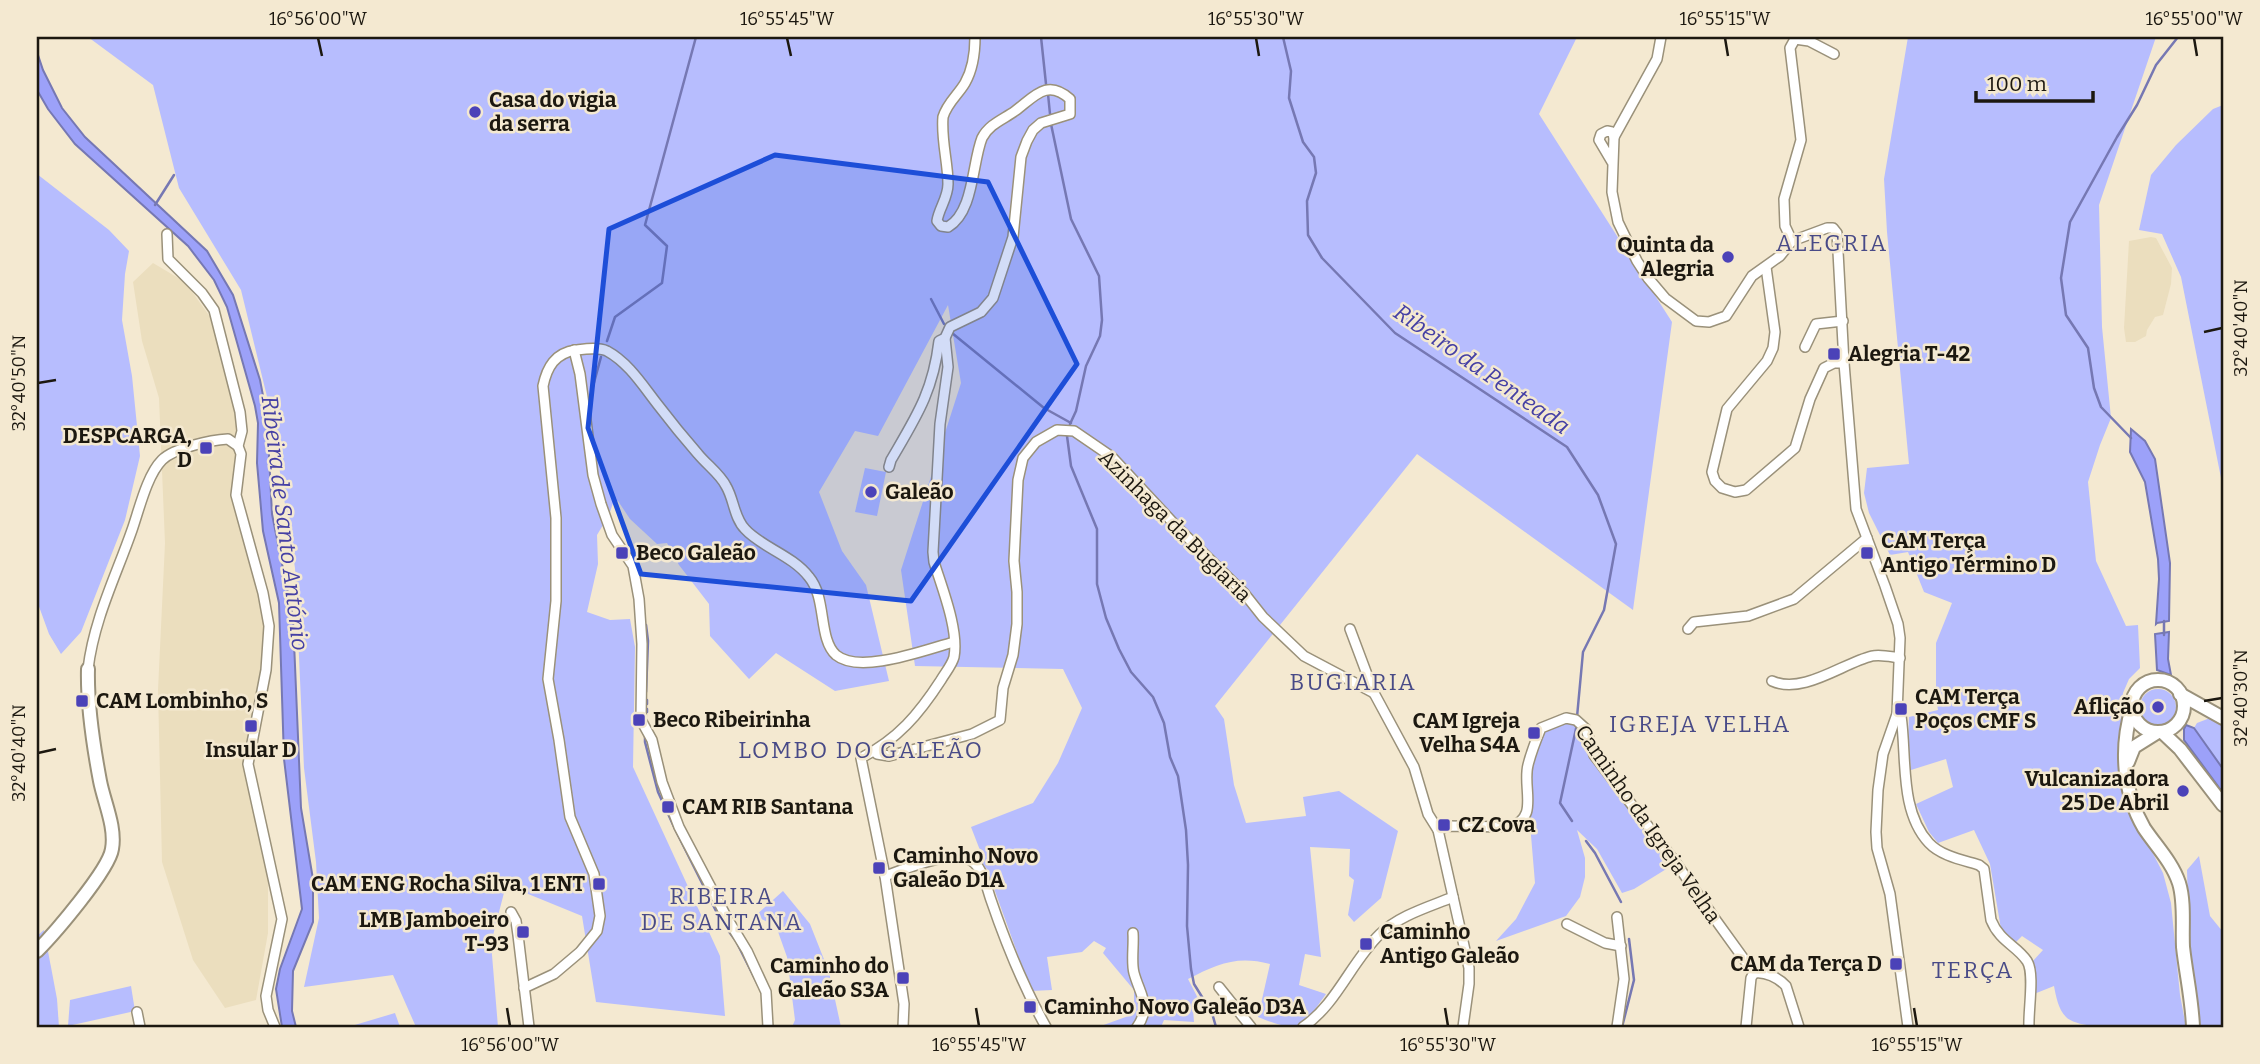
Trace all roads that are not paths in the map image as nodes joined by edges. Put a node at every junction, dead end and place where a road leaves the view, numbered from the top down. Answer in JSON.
{"nodes":[{"id":1,"x":975,"y":37,"type":"edge"},
{"id":2,"x":1661,"y":37,"type":"edge"},
{"id":3,"x":1834,"y":54,"type":"dead end"},
{"id":4,"x":1614,"y":137,"type":"junction"},
{"id":5,"x":1612,"y":162,"type":"junction"},
{"id":6,"x":167,"y":234,"type":"dead end"},
{"id":7,"x":1793,"y":241,"type":"junction"},
{"id":8,"x":1766,"y":267,"type":"junction"},
{"id":9,"x":1843,"y":321,"type":"junction"},
{"id":10,"x":945,"y":338,"type":"junction"},
{"id":11,"x":1805,"y":347,"type":"dead end"},
{"id":12,"x":574,"y":350,"type":"junction"},
{"id":13,"x":1844,"y":363,"type":"junction"},
{"id":14,"x":238,"y":446,"type":"junction"},
{"id":15,"x":889,"y":467,"type":"dead end"},
{"id":16,"x":1867,"y":538,"type":"junction"},
{"id":17,"x":1350,"y":629,"type":"dead end"},
{"id":18,"x":1688,"y":629,"type":"dead end"},
{"id":19,"x":954,"y":642,"type":"junction"},
{"id":20,"x":1900,"y":657,"type":"junction"},
{"id":21,"x":88,"y":669,"type":"joint"},
{"id":22,"x":1772,"y":681,"type":"dead end"},
{"id":23,"x":2176,"y":690,"type":"junction"},
{"id":24,"x":1374,"y":693,"type":"junction"},
{"id":25,"x":2132,"y":708,"type":"junction"},
{"id":26,"x":2209,"y":709,"type":"junction"},
{"id":27,"x":1897,"y":714,"type":"junction"},
{"id":28,"x":2223,"y":718,"type":"edge"},
{"id":29,"x":2180,"y":720,"type":"junction"},
{"id":30,"x":2160,"y":732,"type":"junction"},
{"id":31,"x":2180,"y":749,"type":"junction"},
{"id":32,"x":875,"y":751,"type":"junction"},
{"id":33,"x":2125,"y":769,"type":"junction"},
{"id":34,"x":2223,"y":805,"type":"edge"},
{"id":35,"x":1438,"y":830,"type":"junction"},
{"id":36,"x":885,"y":876,"type":"junction"},
{"id":37,"x":1453,"y":897,"type":"junction"},
{"id":38,"x":511,"y":912,"type":"dead end"},
{"id":39,"x":1617,"y":917,"type":"dead end"},
{"id":40,"x":1567,"y":924,"type":"dead end"},
{"id":41,"x":1133,"y":933,"type":"dead end"},
{"id":42,"x":1621,"y":946,"type":"junction"},
{"id":43,"x":37,"y":951,"type":"edge"},
{"id":44,"x":1754,"y":972,"type":"junction"},
{"id":45,"x":1219,"y":987,"type":"dead end"},
{"id":46,"x":524,"y":988,"type":"junction"},
{"id":47,"x":137,"y":1012,"type":"dead end"},
{"id":48,"x":140,"y":1027,"type":"edge"},
{"id":49,"x":275,"y":1027,"type":"edge"},
{"id":50,"x":529,"y":1027,"type":"edge"},
{"id":51,"x":768,"y":1027,"type":"edge"},
{"id":52,"x":903,"y":1027,"type":"edge"},
{"id":53,"x":1046,"y":1027,"type":"edge"},
{"id":54,"x":1137,"y":1027,"type":"edge"},
{"id":55,"x":1251,"y":1027,"type":"edge"},
{"id":56,"x":1303,"y":1027,"type":"edge"},
{"id":57,"x":1463,"y":1027,"type":"edge"},
{"id":58,"x":1617,"y":1027,"type":"edge"},
{"id":59,"x":1746,"y":1027,"type":"edge"},
{"id":60,"x":1799,"y":1027,"type":"edge"},
{"id":61,"x":1908,"y":1027,"type":"edge"},
{"id":62,"x":2029,"y":1027,"type":"edge"},
{"id":63,"x":2193,"y":1027,"type":"edge"}],
"edges":[{"from":1,"to":10,"type":"street"},
{"from":2,"to":4,"type":"street"},
{"from":3,"to":7,"type":"street"},
{"from":4,"to":5,"type":"street"},
{"from":4,"to":5,"type":"street"},
{"from":5,"to":8,"type":"street"},
{"from":6,"to":14,"type":"street"},
{"from":7,"to":8,"type":"street"},
{"from":7,"to":9,"type":"street"},
{"from":8,"to":13,"type":"street"},
{"from":9,"to":11,"type":"street"},
{"from":9,"to":13,"type":"street"},
{"from":10,"to":15,"type":"street"},
{"from":10,"to":19,"type":"street"},
{"from":12,"to":19,"type":"street"},
{"from":12,"to":46,"type":"street"},
{"from":12,"to":51,"type":"street"},
{"from":13,"to":16,"type":"street"},
{"from":14,"to":21,"type":"street"},
{"from":14,"to":49,"type":"street"},
{"from":16,"to":18,"type":"street"},
{"from":16,"to":20,"type":"street"},
{"from":17,"to":24,"type":"street"},
{"from":19,"to":32,"type":"street"},
{"from":20,"to":22,"type":"street"},
{"from":20,"to":27,"type":"street"},
{"from":21,"to":43,"type":"main road"},
{"from":23,"to":25,"type":"main road"},
{"from":23,"to":26,"type":"main road"},
{"from":23,"to":29,"type":"main road"},
{"from":24,"to":32,"type":"street","name":"Azinhaga da Bugiaria"},
{"from":24,"to":35,"type":"street"},
{"from":25,"to":30,"type":"main road"},
{"from":25,"to":33,"type":"main road"},
{"from":26,"to":28,"type":"main road"},
{"from":26,"to":29,"type":"main road"},
{"from":27,"to":61,"type":"street"},
{"from":27,"to":62,"type":"street"},
{"from":29,"to":30,"type":"main road"},
{"from":29,"to":31,"type":"main road"},
{"from":30,"to":31,"type":"main road"},
{"from":30,"to":33,"type":"main road"},
{"from":31,"to":34,"type":"main road"},
{"from":32,"to":36,"type":"street"},
{"from":33,"to":63,"type":"main road"},
{"from":35,"to":37,"type":"street"},
{"from":35,"to":44,"type":"street","name":"Caminho da Igreja Velha"},
{"from":36,"to":52,"type":"street"},
{"from":36,"to":53,"type":"street"},
{"from":37,"to":56,"type":"street"},
{"from":37,"to":57,"type":"street"},
{"from":38,"to":46,"type":"street"},
{"from":39,"to":42,"type":"street"},
{"from":40,"to":42,"type":"street"},
{"from":41,"to":54,"type":"street"},
{"from":42,"to":58,"type":"street"},
{"from":44,"to":59,"type":"street"},
{"from":44,"to":60,"type":"street","name":"Caminho da Igreja Velha"},
{"from":45,"to":55,"type":"street"},
{"from":46,"to":50,"type":"street"},
{"from":47,"to":48,"type":"street"}]}
